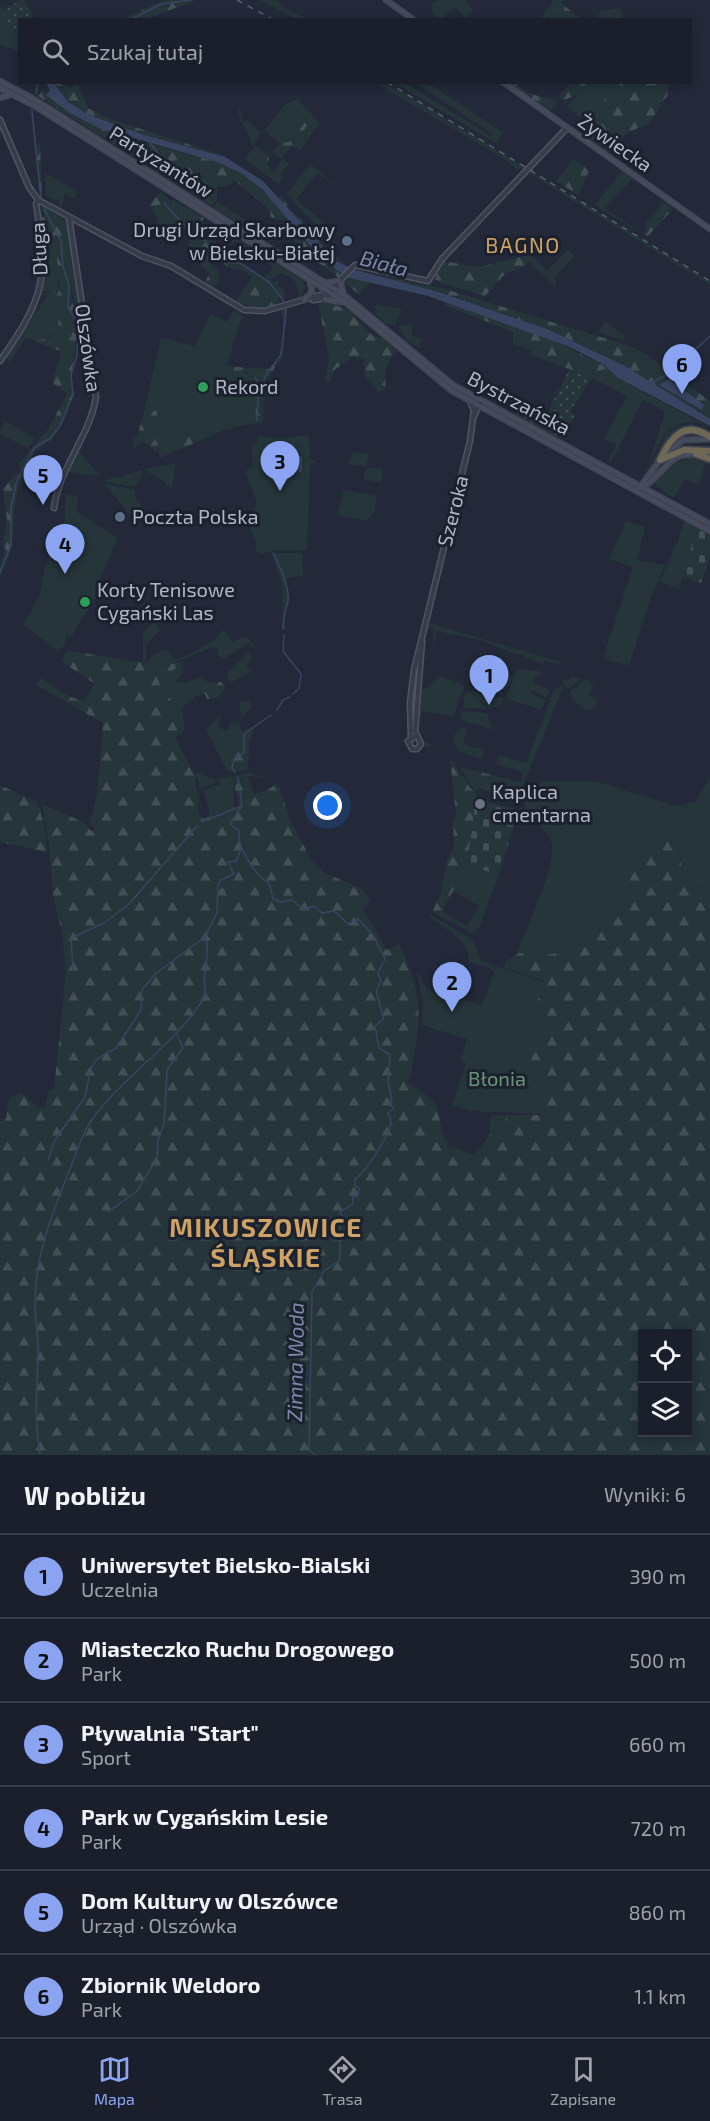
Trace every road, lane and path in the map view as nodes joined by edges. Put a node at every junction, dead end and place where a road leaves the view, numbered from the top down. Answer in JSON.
{"nodes":[{"id":1,"x":386,"y":0,"type":"edge"},
{"id":2,"x":411,"y":18,"type":"edge"},
{"id":3,"x":0,"y":81,"type":"edge"},
{"id":4,"x":506,"y":84,"type":"edge"},
{"id":5,"x":8,"y":85,"type":"junction"},
{"id":6,"x":0,"y":88,"type":"edge"},
{"id":7,"x":14,"y":94,"type":"junction"},
{"id":8,"x":0,"y":97,"type":"edge"},
{"id":9,"x":0,"y":120,"type":"edge"},
{"id":10,"x":567,"y":128,"type":"junction"},
{"id":11,"x":38,"y":200,"type":"junction"},
{"id":12,"x":68,"y":217,"type":"junction"},
{"id":13,"x":710,"y":229,"type":"edge"},
{"id":14,"x":306,"y":277,"type":"junction"},
{"id":15,"x":339,"y":282,"type":"junction"},
{"id":16,"x":325,"y":283,"type":"junction"},
{"id":17,"x":334,"y":289,"type":"junction"},
{"id":18,"x":330,"y":293,"type":"junction"},
{"id":19,"x":344,"y":295,"type":"junction"},
{"id":20,"x":326,"y":299,"type":"junction"},
{"id":21,"x":304,"y":300,"type":"junction"},
{"id":22,"x":345,"y":303,"type":"junction"},
{"id":23,"x":0,"y":361,"type":"edge"},
{"id":24,"x":470,"y":401,"type":"junction"},
{"id":25,"x":481,"y":401,"type":"junction"},
{"id":26,"x":478,"y":406,"type":"junction"},
{"id":27,"x":474,"y":410,"type":"junction"},
{"id":28,"x":473,"y":418,"type":"junction"},
{"id":29,"x":544,"y":433,"type":"junction"},
{"id":30,"x":540,"y":438,"type":"junction"},
{"id":31,"x":709,"y":438,"type":"edge"},
{"id":32,"x":696,"y":454,"type":"joint"},
{"id":33,"x":710,"y":455,"type":"edge"},
{"id":34,"x":660,"y":460,"type":"junction"},
{"id":35,"x":656,"y":475,"type":"junction"},
{"id":36,"x":641,"y":486,"type":"junction"},
{"id":37,"x":637,"y":490,"type":"junction"},
{"id":38,"x":654,"y":493,"type":"junction"},
{"id":39,"x":54,"y":508,"type":"dead end"},
{"id":40,"x":710,"y":524,"type":"edge"},
{"id":41,"x":710,"y":531,"type":"edge"},
{"id":42,"x":422,"y":640,"type":"junction"}],
"edges":[{"from":1,"to":2,"type":"main road"},
{"from":3,"to":5,"type":"main road","name":"Partyzantów"},
{"from":4,"to":10,"type":"main road","name":"Żywiecka"},
{"from":5,"to":6,"type":"street"},
{"from":5,"to":16,"type":"main road","name":"Partyzantów"},
{"from":6,"to":7,"type":"main road","name":"Partyzantów"},
{"from":6,"to":8,"type":"street"},
{"from":7,"to":8,"type":"main road"},
{"from":7,"to":14,"type":"main road","name":"Partyzantów"},
{"from":9,"to":11,"type":"street"},
{"from":10,"to":13,"type":"main road","name":"Żywiecka"},
{"from":10,"to":15,"type":"street"},
{"from":11,"to":12,"type":"street"},
{"from":11,"to":23,"type":"street","name":"Długa"},
{"from":12,"to":21,"type":"street"},
{"from":12,"to":39,"type":"street","name":"Olszówka"},
{"from":14,"to":18,"type":"main road","name":"Partyzantów"},
{"from":14,"to":21,"type":"main road"},
{"from":15,"to":16,"type":"main road"},
{"from":15,"to":17,"type":"street"},
{"from":15,"to":19,"type":"main road"},
{"from":16,"to":17,"type":"main road","name":"Partyzantów"},
{"from":17,"to":18,"type":"street"},
{"from":17,"to":19,"type":"main road","name":"Bystrzańska"},
{"from":18,"to":20,"type":"street"},
{"from":18,"to":21,"type":"street"},
{"from":18,"to":22,"type":"main road","name":"Bystrzańska"},
{"from":19,"to":25,"type":"main road","name":"Bystrzańska"},
{"from":20,"to":21,"type":"street"},
{"from":20,"to":22,"type":"main road"},
{"from":22,"to":24,"type":"main road","name":"Bystrzańska"},
{"from":24,"to":26,"type":"main road","name":"Bystrzańska"},
{"from":24,"to":27,"type":"street"},
{"from":25,"to":26,"type":"street"},
{"from":25,"to":29,"type":"main road","name":"Bystrzańska"},
{"from":26,"to":27,"type":"street","name":"Szeroka"},
{"from":26,"to":28,"type":"street","name":"Szeroka"},
{"from":26,"to":30,"type":"main road","name":"Bystrzańska"},
{"from":27,"to":28,"type":"street","name":"Szeroka"},
{"from":28,"to":42,"type":"street","name":"Szeroka"},
{"from":29,"to":30,"type":"main road"},
{"from":29,"to":36,"type":"main road","name":"Bystrzańska"},
{"from":30,"to":37,"type":"main road","name":"Bystrzańska"},
{"from":31,"to":34,"type":"highway"},
{"from":32,"to":33,"type":"highway"},
{"from":32,"to":35,"type":"main road"},
{"from":33,"to":34,"type":"highway"},
{"from":34,"to":36,"type":"main road"},
{"from":35,"to":36,"type":"main road"},
{"from":35,"to":38,"type":"main road"},
{"from":36,"to":37,"type":"main road"},
{"from":36,"to":38,"type":"main road","name":"Bystrzańska"},
{"from":37,"to":41,"type":"main road","name":"Bystrzańska"},
{"from":38,"to":40,"type":"main road","name":"Bystrzańska"},
{"from":42,"to":42,"type":"street"}]}
